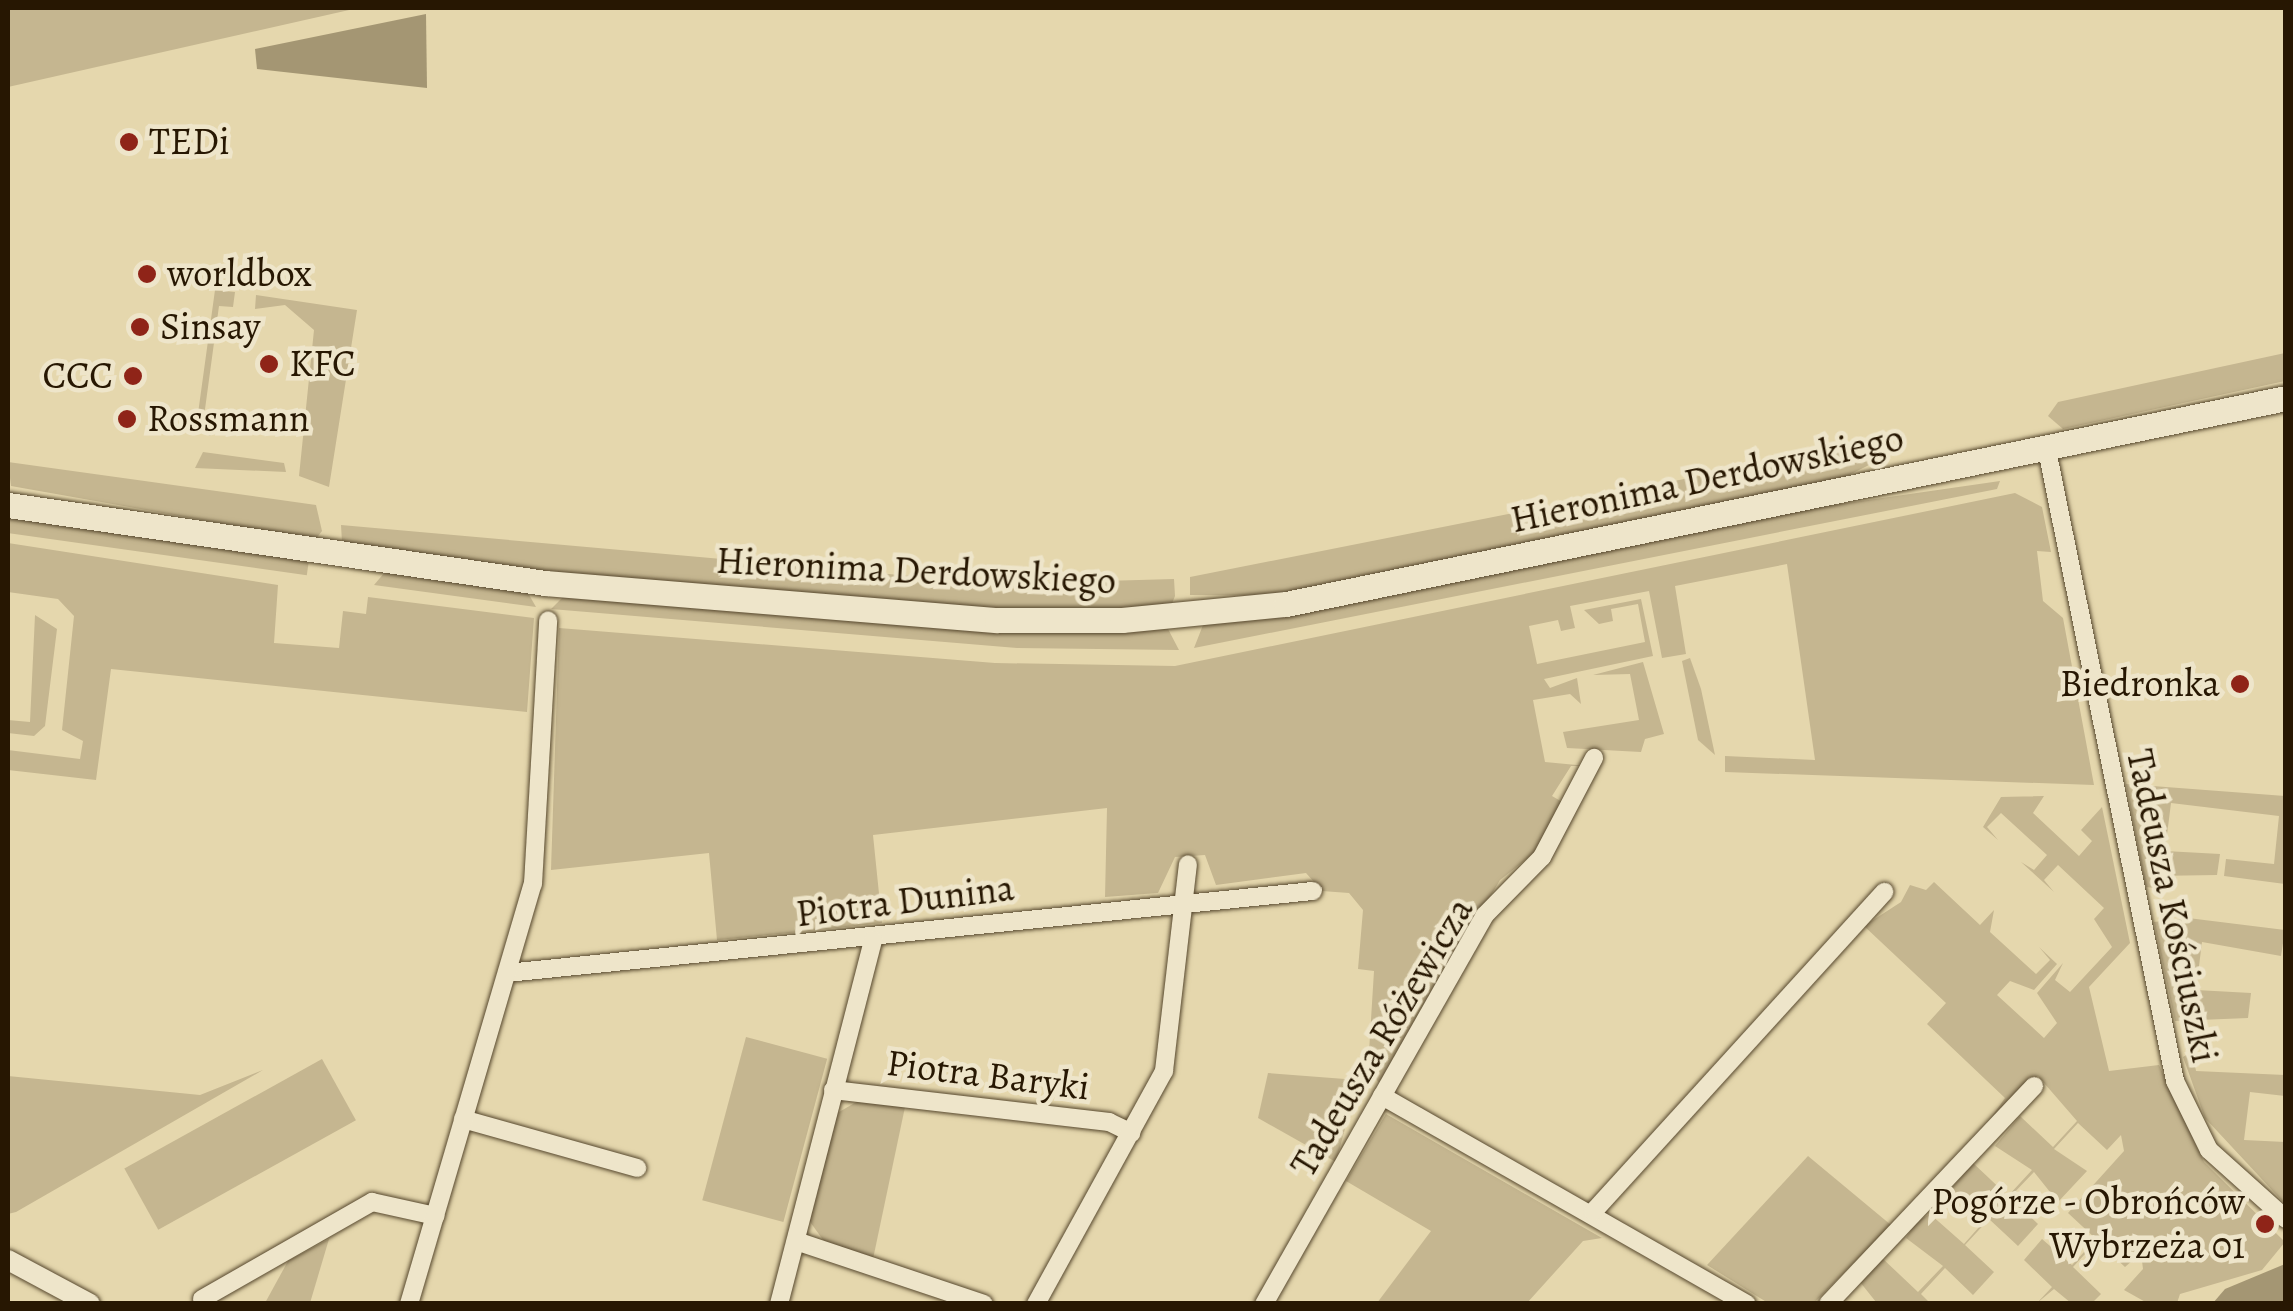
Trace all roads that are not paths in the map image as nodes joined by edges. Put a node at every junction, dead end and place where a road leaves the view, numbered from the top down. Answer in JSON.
{"nodes":[{"id":1,"x":2286,"y":398,"type":"edge"},
{"id":2,"x":2047,"y":450,"type":"junction"},
{"id":3,"x":8,"y":505,"type":"edge"},
{"id":4,"x":548,"y":620,"type":"dead end"},
{"id":5,"x":1594,"y":758,"type":"dead end"},
{"id":6,"x":1188,"y":864,"type":"dead end"},
{"id":7,"x":1313,"y":891,"type":"dead end"},
{"id":8,"x":1884,"y":892,"type":"dead end"},
{"id":9,"x":1187,"y":905,"type":"junction"},
{"id":10,"x":873,"y":940,"type":"junction"},
{"id":11,"x":506,"y":973,"type":"junction"},
{"id":12,"x":2034,"y":1086,"type":"dead end"},
{"id":13,"x":834,"y":1090,"type":"junction"},
{"id":14,"x":1382,"y":1096,"type":"junction"},
{"id":15,"x":463,"y":1118,"type":"junction"},
{"id":16,"x":1132,"y":1133,"type":"junction"},
{"id":17,"x":637,"y":1168,"type":"dead end"},
{"id":18,"x":1593,"y":1212,"type":"junction"},
{"id":19,"x":435,"y":1216,"type":"junction"},
{"id":20,"x":2286,"y":1219,"type":"edge"},
{"id":21,"x":796,"y":1241,"type":"junction"},
{"id":22,"x":8,"y":1260,"type":"edge"},
{"id":23,"x":202,"y":1300,"type":"dead end"},
{"id":24,"x":1736,"y":1301,"type":"edge"},
{"id":25,"x":90,"y":1304,"type":"edge"},
{"id":26,"x":409,"y":1304,"type":"edge"},
{"id":27,"x":778,"y":1304,"type":"edge"},
{"id":28,"x":984,"y":1304,"type":"edge"},
{"id":29,"x":1036,"y":1304,"type":"edge"},
{"id":30,"x":1264,"y":1304,"type":"edge"},
{"id":31,"x":1828,"y":1304,"type":"edge"}],
"edges":[{"from":1,"to":2,"type":"main road","name":"Hieronima Derdowskiego"},
{"from":2,"to":3,"type":"main road","name":"Hieronima Derdowskiego"},
{"from":2,"to":20,"type":"street","name":"Tadeusza Kościuszki"},
{"from":4,"to":11,"type":"street"},
{"from":5,"to":14,"type":"street","name":"Tadeusza Różewicza"},
{"from":6,"to":9,"type":"street"},
{"from":7,"to":9,"type":"street","name":"Piotra Dunina"},
{"from":8,"to":18,"type":"street"},
{"from":9,"to":10,"type":"street","name":"Piotra Dunina"},
{"from":9,"to":16,"type":"street"},
{"from":10,"to":11,"type":"street","name":"Piotra Dunina"},
{"from":10,"to":13,"type":"street"},
{"from":11,"to":15,"type":"street"},
{"from":12,"to":31,"type":"street"},
{"from":13,"to":16,"type":"street","name":"Piotra Baryki"},
{"from":13,"to":21,"type":"street"},
{"from":14,"to":18,"type":"street"},
{"from":14,"to":30,"type":"street","name":"Tadeusza Różewicza"},
{"from":15,"to":17,"type":"street"},
{"from":15,"to":19,"type":"street"},
{"from":16,"to":29,"type":"street"},
{"from":18,"to":24,"type":"street"},
{"from":19,"to":23,"type":"street"},
{"from":19,"to":26,"type":"street"},
{"from":21,"to":27,"type":"street"},
{"from":21,"to":28,"type":"street"},
{"from":22,"to":25,"type":"street"}]}
